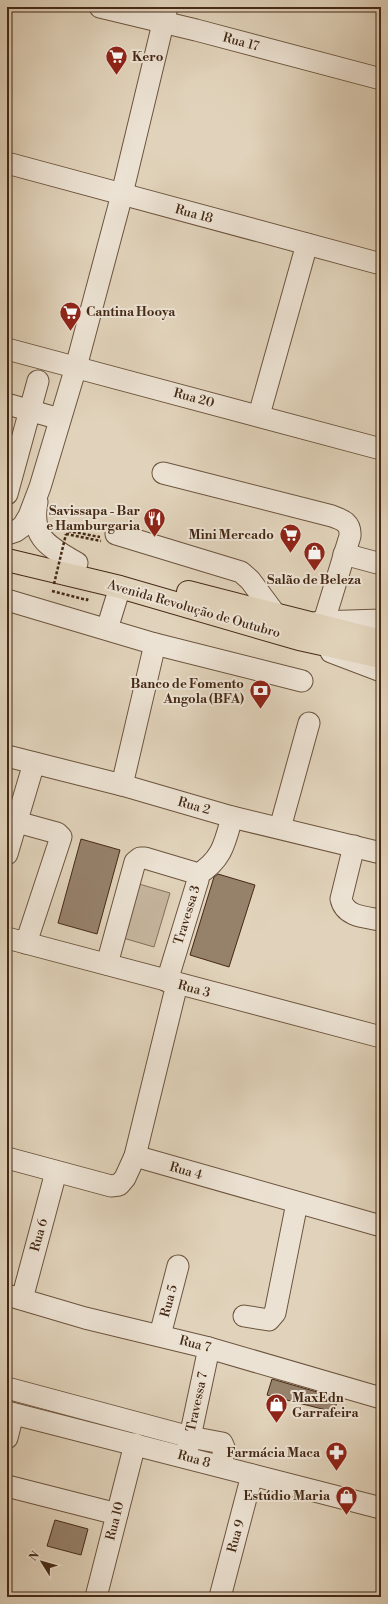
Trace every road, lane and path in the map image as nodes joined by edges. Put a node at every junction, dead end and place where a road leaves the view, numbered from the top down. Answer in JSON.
{"nodes":[{"id":1,"x":100,"y":7,"type":"edge"},
{"id":2,"x":165,"y":14,"type":"edge"},
{"id":3,"x":381,"y":79,"type":"edge"},
{"id":4,"x":7,"y":163,"type":"edge"},
{"id":5,"x":122,"y":194,"type":"junction"},
{"id":6,"x":307,"y":244,"type":"junction"},
{"id":7,"x":381,"y":264,"type":"edge"},
{"id":8,"x":7,"y":349,"type":"edge"},
{"id":9,"x":76,"y":367,"type":"junction"},
{"id":10,"x":38,"y":381,"type":"dead end"},
{"id":11,"x":7,"y":404,"type":"edge"},
{"id":12,"x":30,"y":410,"type":"junction"},
{"id":13,"x":259,"y":415,"type":"junction"},
{"id":14,"x":60,"y":419,"type":"junction"},
{"id":15,"x":381,"y":448,"type":"edge"},
{"id":16,"x":162,"y":473,"type":"dead end"},
{"id":17,"x":40,"y":487,"type":"junction"},
{"id":18,"x":7,"y":494,"type":"edge"},
{"id":19,"x":68,"y":531,"type":"dead end"},
{"id":20,"x":7,"y":534,"type":"edge"},
{"id":21,"x":116,"y":534,"type":"dead end"},
{"id":22,"x":7,"y":546,"type":"edge"},
{"id":23,"x":344,"y":554,"type":"junction"},
{"id":24,"x":7,"y":560,"type":"edge"},
{"id":25,"x":77,"y":563,"type":"junction"},
{"id":26,"x":381,"y":564,"type":"edge"},
{"id":27,"x":54,"y":584,"type":"dead end"},
{"id":28,"x":120,"y":587,"type":"junction"},
{"id":29,"x":7,"y":600,"type":"edge"},
{"id":30,"x":276,"y":615,"type":"junction"},
{"id":31,"x":381,"y":620,"type":"edge"},
{"id":32,"x":324,"y":621,"type":"junction"},
{"id":33,"x":107,"y":629,"type":"junction"},
{"id":34,"x":301,"y":630,"type":"junction"},
{"id":35,"x":381,"y":641,"type":"edge"},
{"id":36,"x":155,"y":644,"type":"junction"},
{"id":37,"x":381,"y":657,"type":"edge"},
{"id":38,"x":381,"y":671,"type":"edge"},
{"id":39,"x":302,"y":681,"type":"dead end"},
{"id":40,"x":309,"y":723,"type":"dead end"},
{"id":41,"x":7,"y":756,"type":"edge"},
{"id":42,"x":34,"y":763,"type":"junction"},
{"id":43,"x":122,"y":785,"type":"junction"},
{"id":44,"x":16,"y":810,"type":"edge"},
{"id":45,"x":232,"y":817,"type":"junction"},
{"id":46,"x":280,"y":828,"type":"junction"},
{"id":47,"x":354,"y":846,"type":"junction"},
{"id":48,"x":381,"y":853,"type":"edge"},
{"id":49,"x":7,"y":854,"type":"edge"},
{"id":50,"x":197,"y":875,"type":"junction"},
{"id":51,"x":381,"y":920,"type":"edge"},
{"id":52,"x":16,"y":941,"type":"edge"},
{"id":53,"x":107,"y":964,"type":"junction"},
{"id":54,"x":172,"y":983,"type":"junction"},
{"id":55,"x":381,"y":1037,"type":"edge"},
{"id":56,"x":135,"y":1156,"type":"junction"},
{"id":57,"x":7,"y":1158,"type":"edge"},
{"id":58,"x":56,"y":1172,"type":"junction"},
{"id":59,"x":297,"y":1202,"type":"junction"},
{"id":60,"x":381,"y":1226,"type":"edge"},
{"id":61,"x":178,"y":1266,"type":"dead end"},
{"id":62,"x":14,"y":1297,"type":"edge"},
{"id":63,"x":244,"y":1316,"type":"dead end"},
{"id":64,"x":160,"y":1335,"type":"junction"},
{"id":65,"x":208,"y":1348,"type":"junction"},
{"id":66,"x":7,"y":1388,"type":"edge"},
{"id":67,"x":381,"y":1398,"type":"edge"},
{"id":68,"x":10,"y":1413,"type":"edge"},
{"id":69,"x":190,"y":1437,"type":"junction"},
{"id":70,"x":7,"y":1438,"type":"edge"},
{"id":71,"x":136,"y":1444,"type":"junction"},
{"id":72,"x":185,"y":1457,"type":"junction"},
{"id":73,"x":219,"y":1466,"type":"junction"},
{"id":74,"x":252,"y":1475,"type":"junction"},
{"id":75,"x":7,"y":1486,"type":"edge"},
{"id":76,"x":381,"y":1508,"type":"edge"},
{"id":77,"x":117,"y":1514,"type":"junction"},
{"id":78,"x":96,"y":1597,"type":"edge"},
{"id":79,"x":220,"y":1597,"type":"edge"}],
"edges":[{"from":1,"to":2,"type":"street","name":"Rua 17"},
{"from":2,"to":3,"type":"street","name":"Rua 17"},
{"from":2,"to":5,"type":"street"},
{"from":4,"to":5,"type":"street","name":"Rua 18"},
{"from":5,"to":6,"type":"street","name":"Rua 18"},
{"from":5,"to":9,"type":"street"},
{"from":6,"to":7,"type":"street","name":"Rua 18"},
{"from":6,"to":13,"type":"street"},
{"from":8,"to":9,"type":"street","name":"Rua 20"},
{"from":9,"to":13,"type":"street","name":"Rua 20"},
{"from":9,"to":14,"type":"street"},
{"from":10,"to":12,"type":"street"},
{"from":11,"to":12,"type":"street"},
{"from":12,"to":14,"type":"street"},
{"from":12,"to":18,"type":"street"},
{"from":13,"to":15,"type":"street","name":"Rua 20"},
{"from":14,"to":17,"type":"street"},
{"from":16,"to":23,"type":"street"},
{"from":17,"to":20,"type":"street"},
{"from":17,"to":25,"type":"street"},
{"from":19,"to":27,"type":"path","bridge":true},
{"from":21,"to":30,"type":"street"},
{"from":22,"to":25,"type":"main road","name":"Avenida Revolução de Outubro"},
{"from":23,"to":26,"type":"street"},
{"from":23,"to":32,"type":"street"},
{"from":24,"to":28,"type":"main road","name":"Avenida Revolução de Outubro"},
{"from":25,"to":30,"type":"main road","name":"Avenida Revolução de Outubro"},
{"from":28,"to":33,"type":"street"},
{"from":28,"to":34,"type":"main road","name":"Avenida Revolução de Outubro"},
{"from":29,"to":33,"type":"street"},
{"from":30,"to":34,"type":"main road","name":"Avenida Revolução de Outubro"},
{"from":31,"to":32,"type":"street"},
{"from":32,"to":34,"type":"street"},
{"from":33,"to":36,"type":"street"},
{"from":34,"to":35,"type":"main road","name":"Avenida Revolução de Outubro"},
{"from":34,"to":37,"type":"main road","name":"Avenida Revolução de Outubro"},
{"from":34,"to":38,"type":"street"},
{"from":36,"to":39,"type":"street"},
{"from":36,"to":43,"type":"street"},
{"from":40,"to":46,"type":"street"},
{"from":41,"to":42,"type":"street","name":"Rua 2"},
{"from":42,"to":43,"type":"street","name":"Rua 2"},
{"from":42,"to":44,"type":"street"},
{"from":43,"to":45,"type":"street","name":"Rua 2"},
{"from":44,"to":49,"type":"street"},
{"from":44,"to":52,"type":"street"},
{"from":45,"to":46,"type":"street","name":"Rua 2"},
{"from":45,"to":50,"type":"street"},
{"from":46,"to":47,"type":"street","name":"Rua 2"},
{"from":47,"to":48,"type":"street","name":"Rua 2"},
{"from":47,"to":51,"type":"street"},
{"from":50,"to":53,"type":"street","name":"Travessa 3"},
{"from":50,"to":54,"type":"street","name":"Travessa 3"},
{"from":52,"to":53,"type":"street","name":"Rua 3"},
{"from":53,"to":54,"type":"street","name":"Rua 3"},
{"from":54,"to":55,"type":"street","name":"Rua 3"},
{"from":54,"to":56,"type":"street","name":"Travessa 3"},
{"from":56,"to":58,"type":"street"},
{"from":56,"to":59,"type":"street","name":"Rua 4"},
{"from":57,"to":58,"type":"street"},
{"from":58,"to":62,"type":"street","name":"Rua 6"},
{"from":59,"to":60,"type":"street","name":"Rua 4"},
{"from":59,"to":63,"type":"street"},
{"from":61,"to":64,"type":"street","name":"Rua 5"},
{"from":62,"to":64,"type":"street","name":"Rua 7"},
{"from":64,"to":65,"type":"street","name":"Rua 7"},
{"from":65,"to":67,"type":"street","name":"Rua 7"},
{"from":65,"to":69,"type":"street","name":"Travessa 7"},
{"from":66,"to":69,"type":"street"},
{"from":68,"to":70,"type":"street"},
{"from":68,"to":71,"type":"street","name":"Rua 8"},
{"from":69,"to":72,"type":"street","name":"Travessa 7"},
{"from":69,"to":73,"type":"street"},
{"from":71,"to":72,"type":"street","name":"Rua 8"},
{"from":71,"to":77,"type":"street","name":"Rua 10"},
{"from":72,"to":73,"type":"street","name":"Rua 8"},
{"from":73,"to":74,"type":"street","name":"Rua 8"},
{"from":74,"to":76,"type":"street","name":"Rua 8"},
{"from":74,"to":79,"type":"street","name":"Rua 9"},
{"from":75,"to":77,"type":"street"},
{"from":77,"to":78,"type":"street","name":"Rua 10"}]}
